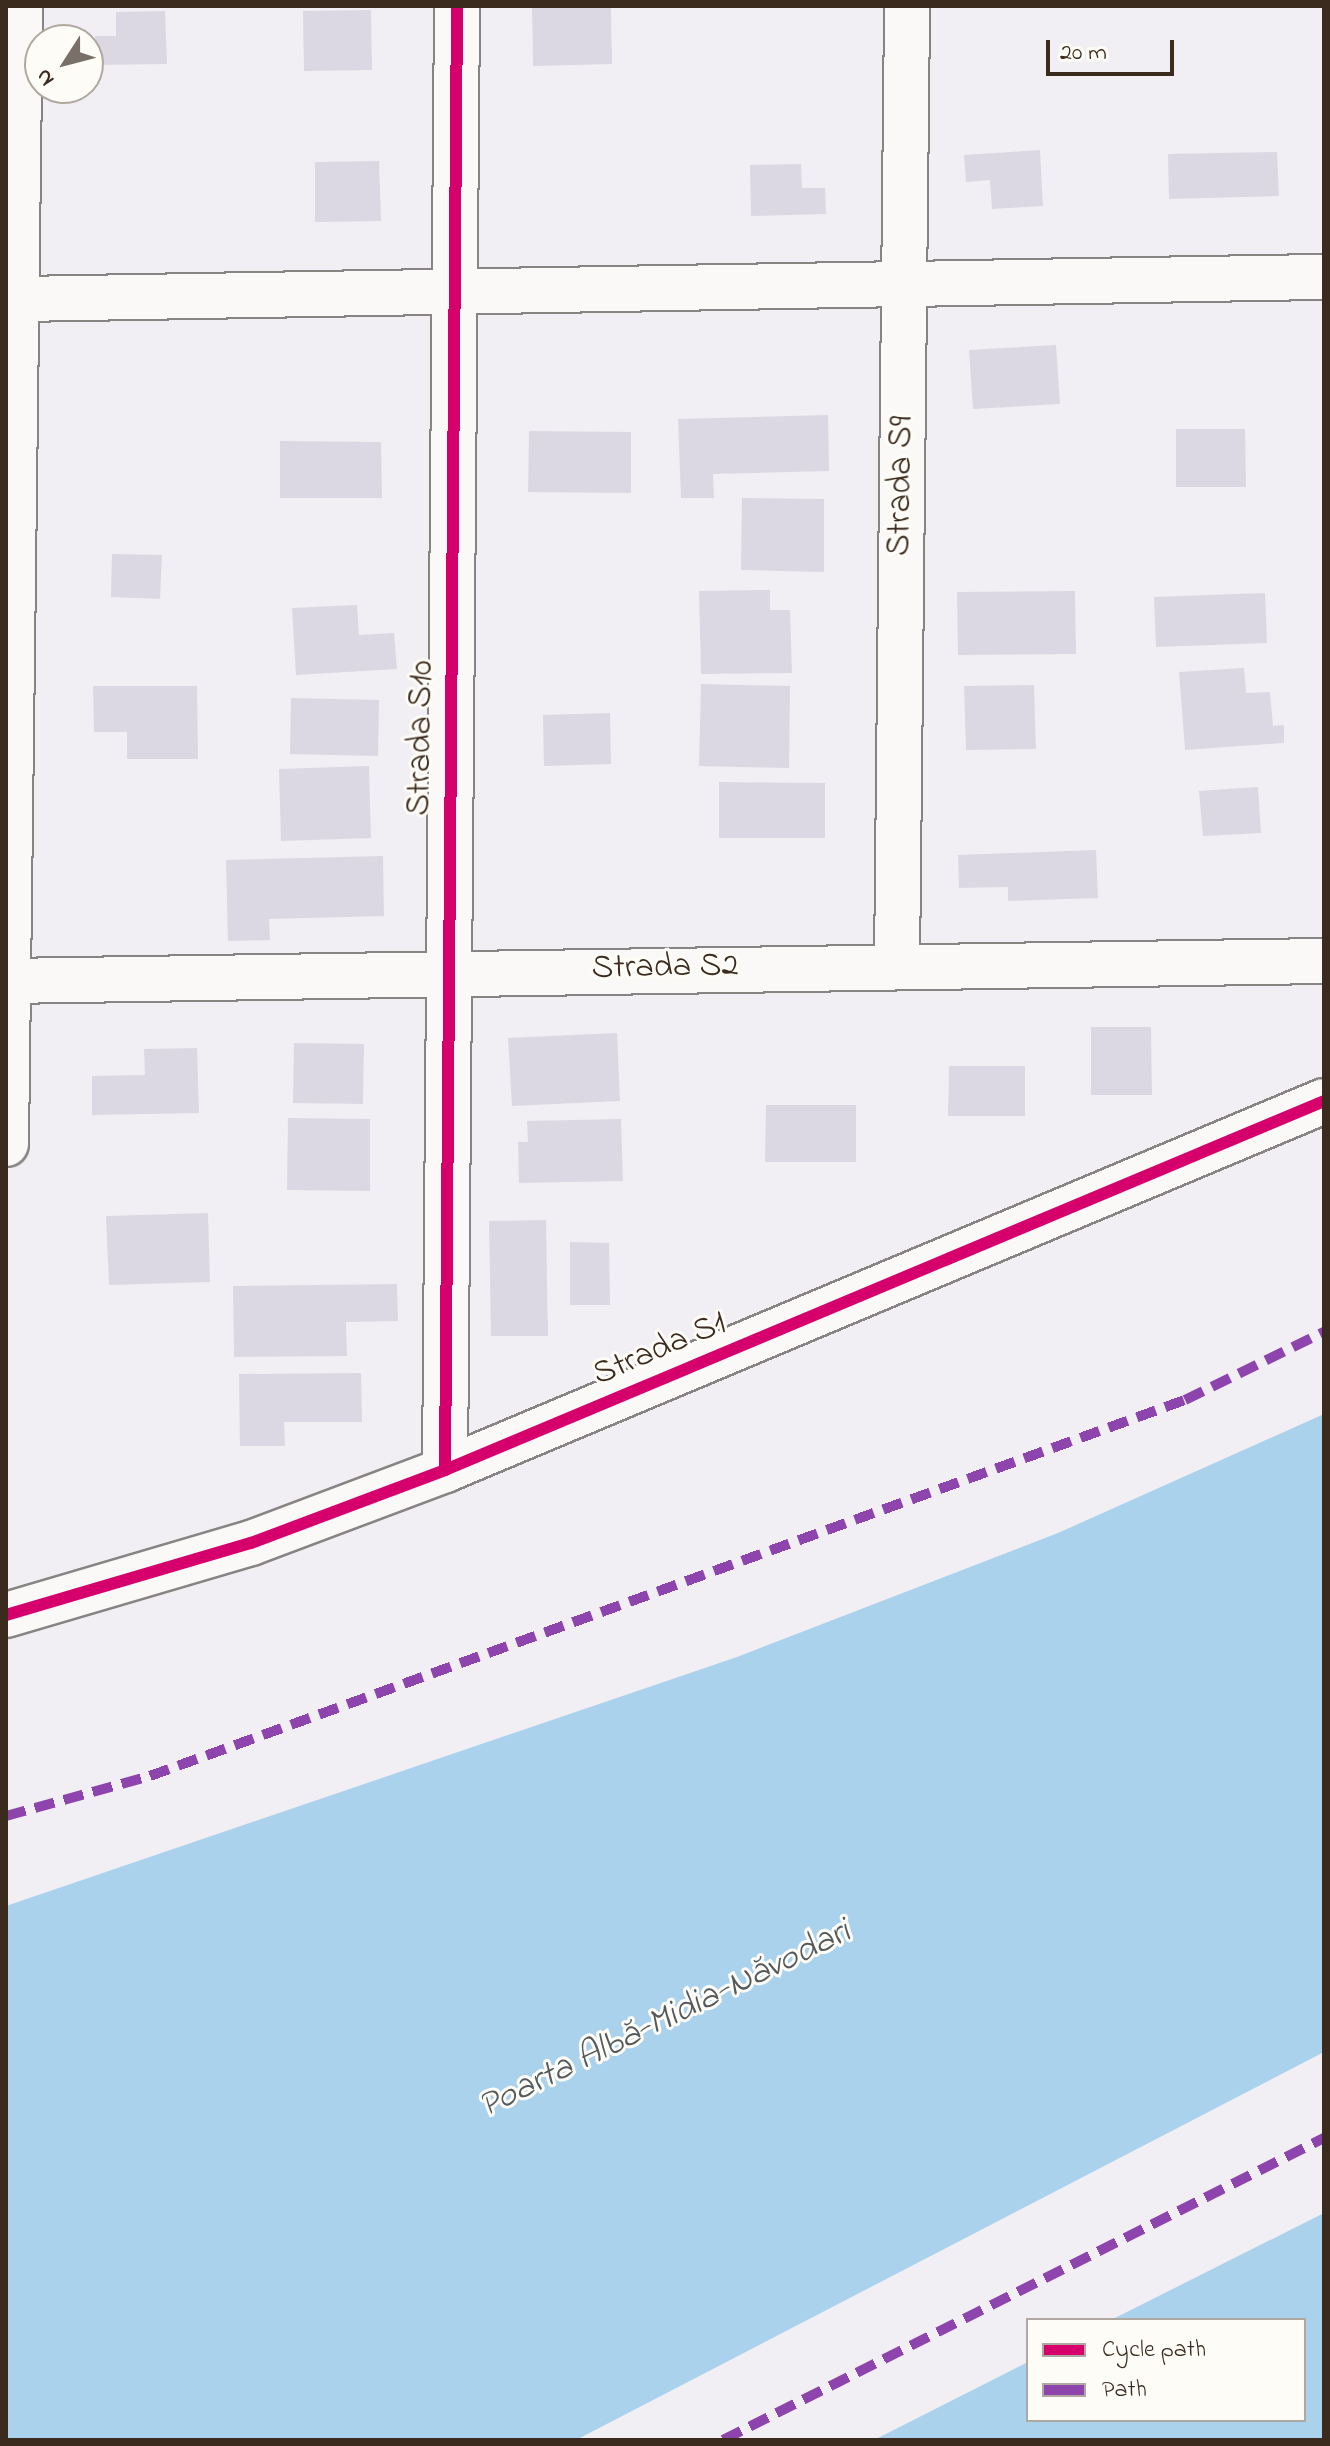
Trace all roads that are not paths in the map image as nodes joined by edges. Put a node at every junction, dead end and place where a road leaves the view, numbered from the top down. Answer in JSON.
{"nodes":[{"id":1,"x":20,"y":6,"type":"edge"},
{"id":2,"x":457,"y":6,"type":"edge"},
{"id":3,"x":907,"y":6,"type":"edge"},
{"id":4,"x":1324,"y":277,"type":"edge"},
{"id":5,"x":904,"y":284,"type":"junction"},
{"id":6,"x":455,"y":291,"type":"junction"},
{"id":7,"x":20,"y":299,"type":"junction"},
{"id":8,"x":1324,"y":961,"type":"edge"},
{"id":9,"x":897,"y":965,"type":"junction"},
{"id":10,"x":447,"y":971,"type":"junction"},
{"id":11,"x":7,"y":981,"type":"edge"},
{"id":12,"x":1324,"y":1101,"type":"edge"},
{"id":13,"x":6,"y":1144,"type":"edge"},
{"id":14,"x":445,"y":1470,"type":"junction"},
{"id":15,"x":6,"y":1615,"type":"edge"}],
"edges":[{"from":1,"to":7,"type":"street"},
{"from":2,"to":6,"type":"street","name":"Strada S10"},
{"from":3,"to":5,"type":"street","name":"Strada S9"},
{"from":4,"to":5,"type":"street"},
{"from":5,"to":6,"type":"street"},
{"from":5,"to":9,"type":"street","name":"Strada S9"},
{"from":6,"to":7,"type":"street"},
{"from":6,"to":10,"type":"street","name":"Strada S10"},
{"from":7,"to":11,"type":"street"},
{"from":8,"to":9,"type":"street","name":"Strada S2"},
{"from":9,"to":10,"type":"street","name":"Strada S2"},
{"from":10,"to":11,"type":"street","name":"Strada S2"},
{"from":10,"to":14,"type":"street","name":"Strada S10"},
{"from":11,"to":13,"type":"street"},
{"from":12,"to":14,"type":"street","name":"Strada S1"},
{"from":14,"to":15,"type":"street","name":"Strada S1"}]}
